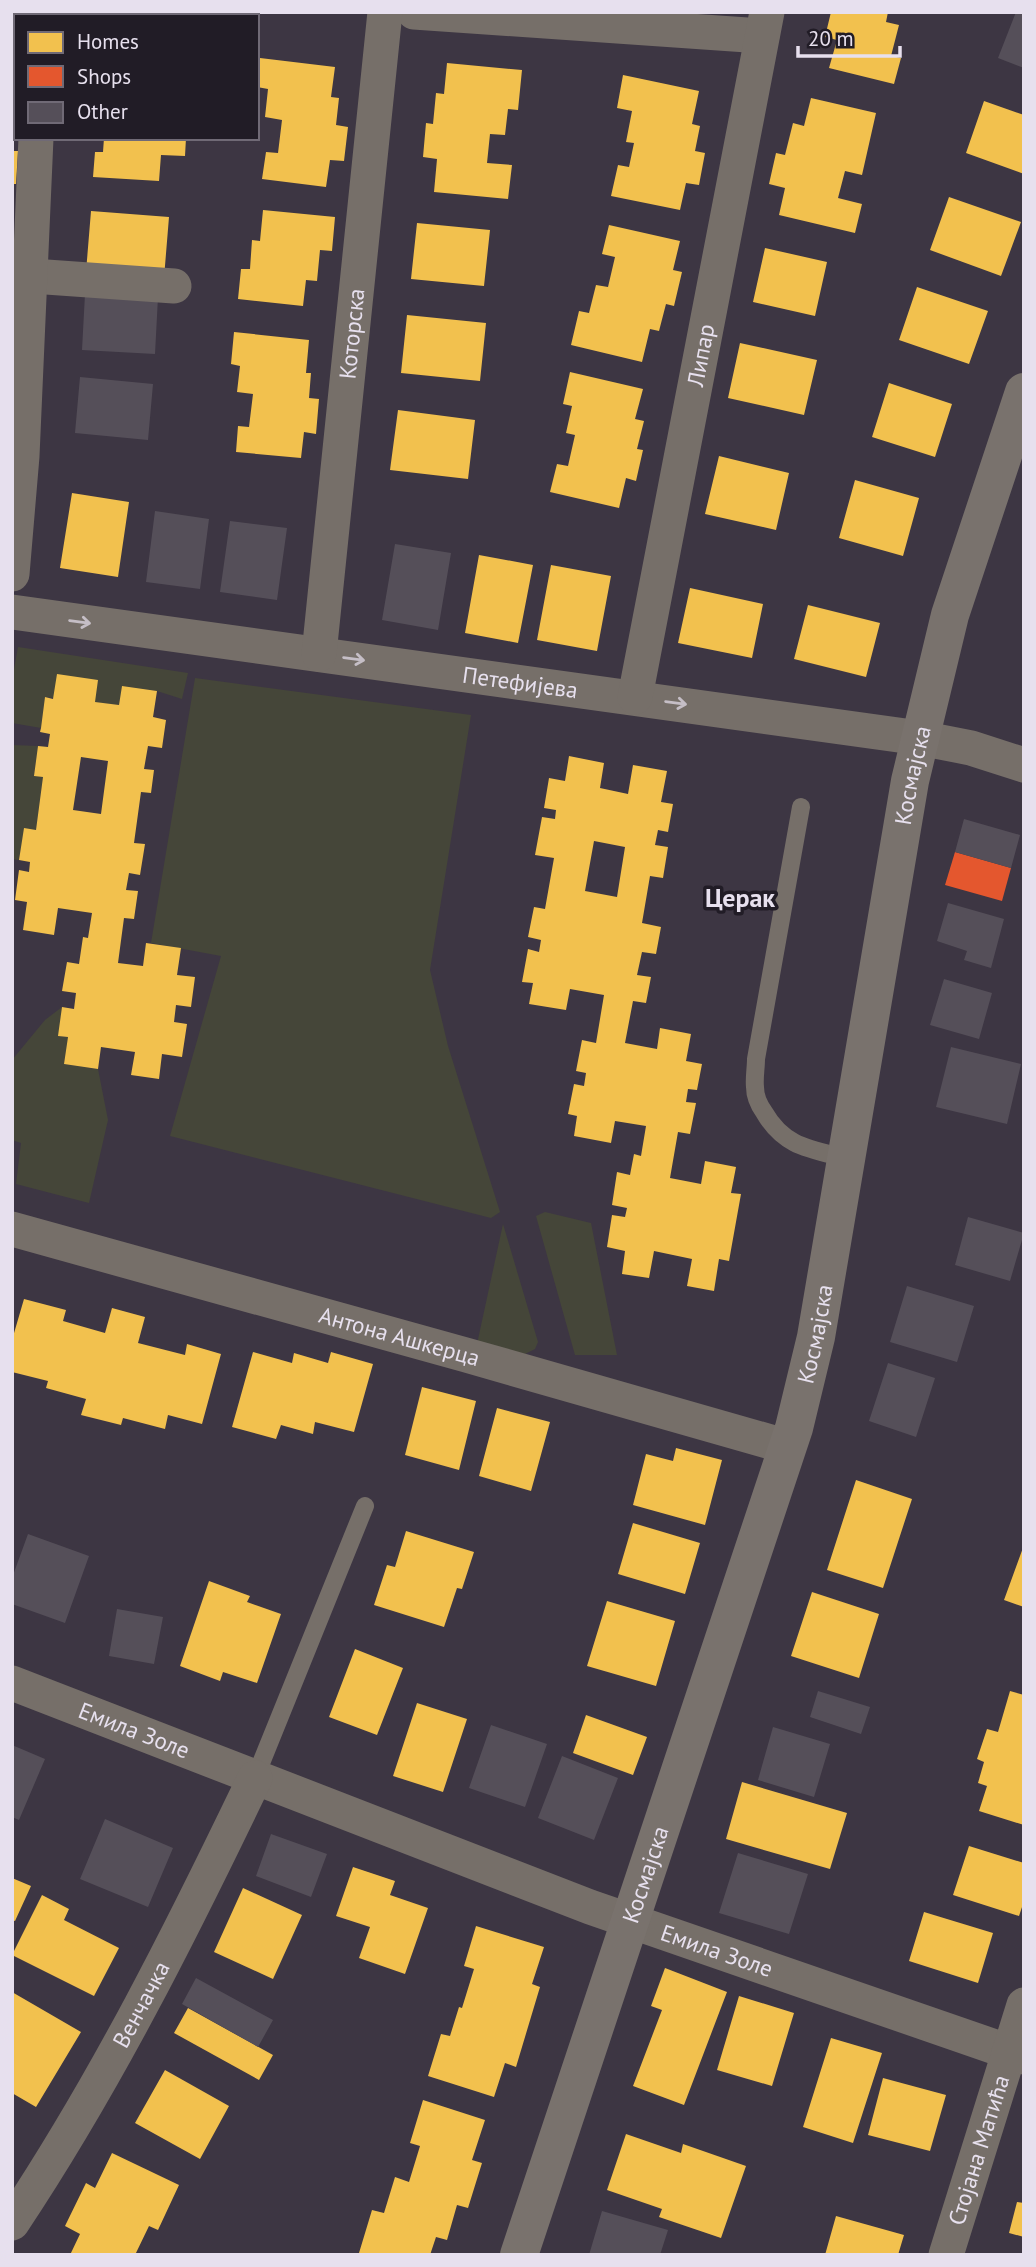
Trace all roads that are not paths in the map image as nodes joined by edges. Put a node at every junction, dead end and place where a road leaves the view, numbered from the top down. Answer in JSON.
{"nodes":[{"id":1,"x":385,"y":12,"type":"edge"},
{"id":2,"x":414,"y":12,"type":"edge"},
{"id":3,"x":12,"y":13,"type":"edge"},
{"id":4,"x":37,"y":13,"type":"edge"},
{"id":5,"x":765,"y":24,"type":"edge"},
{"id":6,"x":36,"y":140,"type":"edge"},
{"id":7,"x":32,"y":275,"type":"junction"},
{"id":8,"x":174,"y":286,"type":"dead end"},
{"id":9,"x":1024,"y":392,"type":"edge"},
{"id":10,"x":12,"y":573,"type":"edge"},
{"id":11,"x":12,"y":612,"type":"edge"},
{"id":12,"x":318,"y":654,"type":"junction"},
{"id":13,"x":635,"y":697,"type":"junction"},
{"id":14,"x":920,"y":737,"type":"junction"},
{"id":15,"x":1024,"y":765,"type":"edge"},
{"id":16,"x":801,"y":807,"type":"dead end"},
{"id":17,"x":846,"y":1158,"type":"junction"},
{"id":18,"x":12,"y":1229,"type":"edge"},
{"id":19,"x":788,"y":1447,"type":"junction"},
{"id":20,"x":365,"y":1506,"type":"dead end"},
{"id":21,"x":12,"y":1683,"type":"edge"},
{"id":22,"x":255,"y":1778,"type":"junction"},
{"id":23,"x":629,"y":1921,"type":"junction"},
{"id":24,"x":1024,"y":2005,"type":"edge"},
{"id":25,"x":1016,"y":2054,"type":"edge"},
{"id":26,"x":12,"y":2223,"type":"edge"},
{"id":27,"x":519,"y":2255,"type":"edge"},
{"id":28,"x":946,"y":2255,"type":"edge"}],
"edges":[{"from":1,"to":12,"type":"street","name":"Которска"},
{"from":2,"to":5,"type":"street"},
{"from":3,"to":4,"type":"street"},
{"from":5,"to":13,"type":"street","name":"Липар"},
{"from":6,"to":7,"type":"street"},
{"from":7,"to":8,"type":"street"},
{"from":7,"to":10,"type":"street"},
{"from":9,"to":14,"type":"street","name":"Космајска"},
{"from":11,"to":12,"type":"street","name":"Петефијева","one_way":true},
{"from":12,"to":13,"type":"street","name":"Петефијева","one_way":true},
{"from":13,"to":14,"type":"street","name":"Петефијева","one_way":true},
{"from":14,"to":15,"type":"street","name":"Петефијева"},
{"from":14,"to":17,"type":"street","name":"Космајска"},
{"from":16,"to":17,"type":"lane"},
{"from":17,"to":19,"type":"street","name":"Космајска"},
{"from":18,"to":19,"type":"street","name":"Антона Ашкерца"},
{"from":19,"to":23,"type":"street","name":"Космајска"},
{"from":20,"to":22,"type":"lane"},
{"from":21,"to":22,"type":"street","name":"Емила Золе"},
{"from":22,"to":23,"type":"street","name":"Емила Золе"},
{"from":22,"to":26,"type":"street","name":"Венчачка"},
{"from":23,"to":25,"type":"street","name":"Емила Золе"},
{"from":23,"to":27,"type":"street","name":"Космајска"},
{"from":24,"to":25,"type":"street","name":"Стојана Матића"},
{"from":25,"to":28,"type":"street","name":"Стојана Матића"}]}
